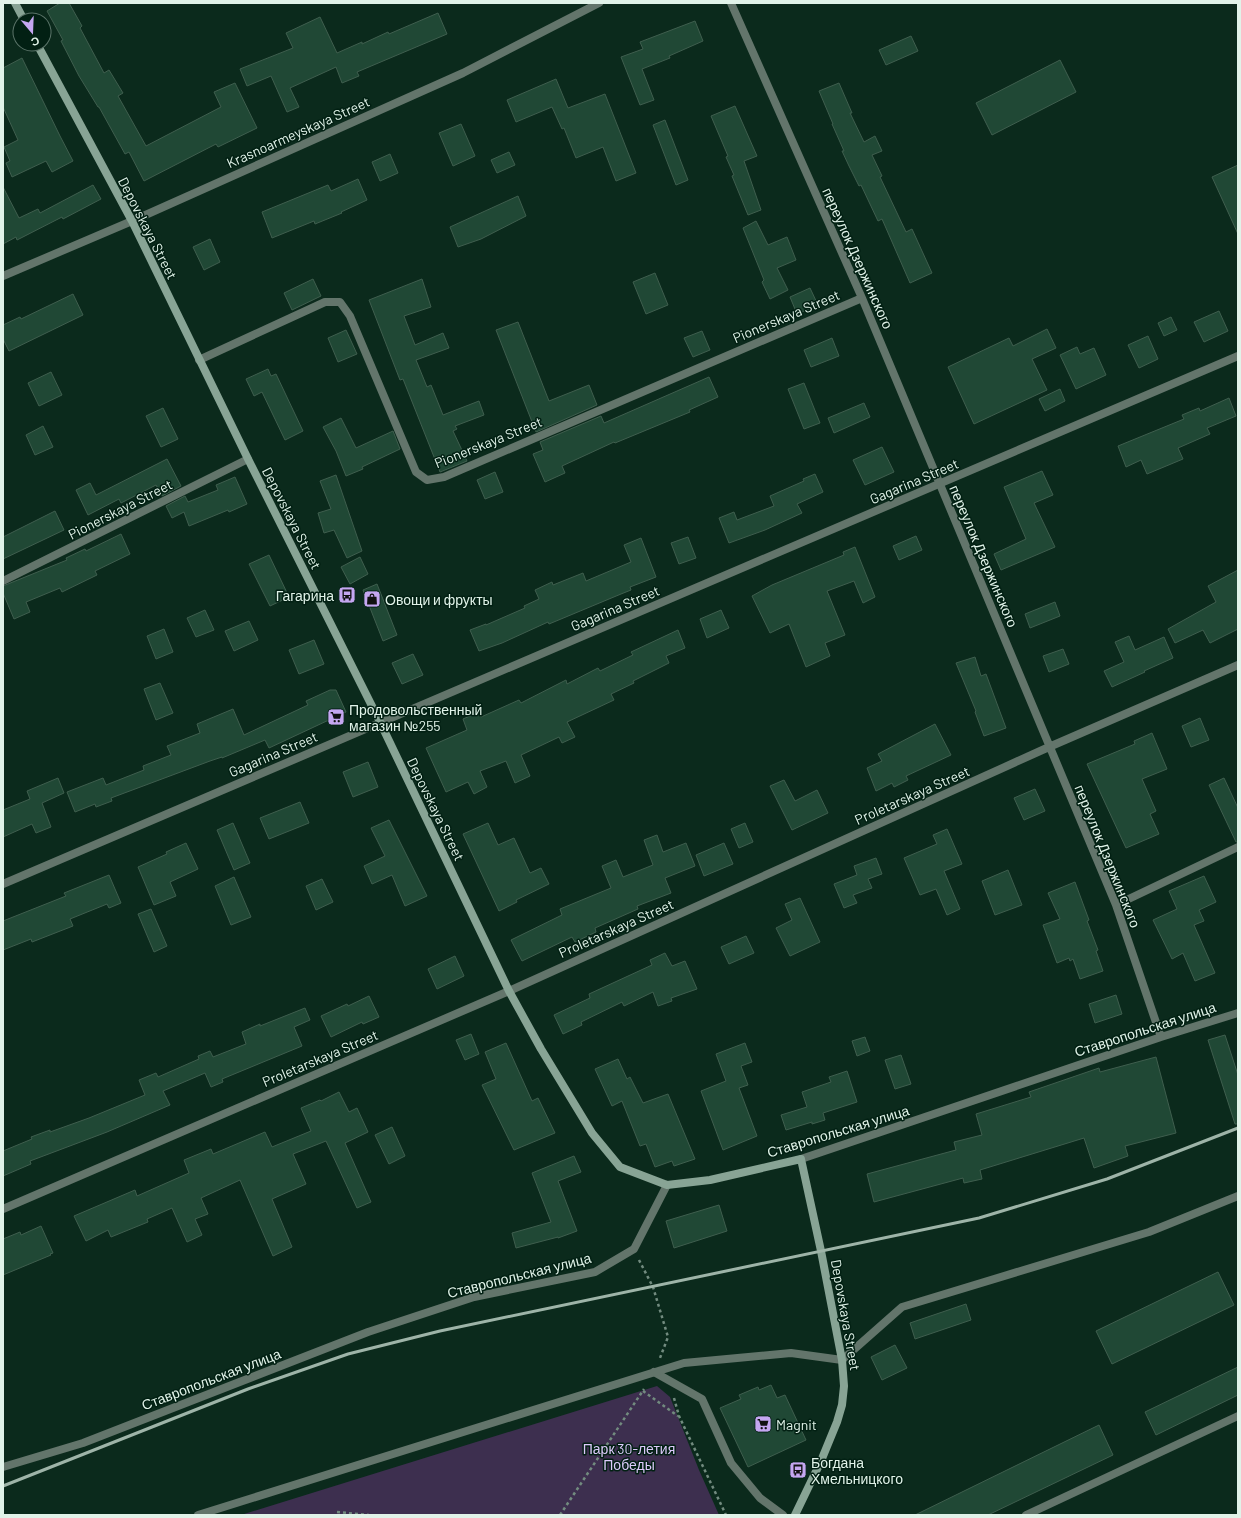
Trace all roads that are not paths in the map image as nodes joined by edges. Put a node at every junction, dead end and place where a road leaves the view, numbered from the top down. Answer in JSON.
{"nodes":[{"id":1,"x":15,"y":3,"type":"edge"},
{"id":2,"x":599,"y":3,"type":"edge"},
{"id":3,"x":731,"y":3,"type":"edge"},
{"id":4,"x":20,"y":12,"type":"edge"},
{"id":5,"x":41,"y":52,"type":"edge"},
{"id":6,"x":132,"y":221,"type":"junction"},
{"id":7,"x":3,"y":276,"type":"edge"},
{"id":8,"x":862,"y":298,"type":"junction"},
{"id":9,"x":1238,"y":356,"type":"edge"},
{"id":10,"x":199,"y":360,"type":"junction"},
{"id":11,"x":248,"y":459,"type":"junction"},
{"id":12,"x":940,"y":484,"type":"junction"},
{"id":13,"x":3,"y":582,"type":"edge"},
{"id":14,"x":1238,"y":665,"type":"edge"},
{"id":15,"x":380,"y":722,"type":"junction"},
{"id":16,"x":1049,"y":747,"type":"junction"},
{"id":17,"x":1238,"y":847,"type":"edge"},
{"id":18,"x":3,"y":884,"type":"edge"},
{"id":19,"x":1116,"y":905,"type":"junction"},
{"id":20,"x":509,"y":991,"type":"junction"},
{"id":21,"x":1238,"y":1013,"type":"edge"},
{"id":22,"x":1161,"y":1037,"type":"junction"},
{"id":23,"x":801,"y":1159,"type":"junction"},
{"id":24,"x":667,"y":1185,"type":"junction"},
{"id":25,"x":1238,"y":1196,"type":"edge"},
{"id":26,"x":3,"y":1209,"type":"edge"},
{"id":27,"x":842,"y":1360,"type":"junction"},
{"id":28,"x":654,"y":1372,"type":"junction"},
{"id":29,"x":1238,"y":1416,"type":"edge"},
{"id":30,"x":3,"y":1467,"type":"edge"},
{"id":31,"x":198,"y":1515,"type":"edge"},
{"id":32,"x":784,"y":1515,"type":"edge"},
{"id":33,"x":795,"y":1515,"type":"edge"},
{"id":34,"x":1026,"y":1515,"type":"edge"}],
"edges":[{"from":1,"to":4,"type":"main road"},
{"from":2,"to":6,"type":"street","name":"Krasnoarmeyskaya Street"},
{"from":3,"to":8,"type":"street","name":"переулок Дзержинского"},
{"from":5,"to":6,"type":"main road","name":"Depovskaya Street"},
{"from":6,"to":7,"type":"street","name":"Krasnoarmeyskaya Street"},
{"from":6,"to":10,"type":"main road","name":"Depovskaya Street"},
{"from":8,"to":10,"type":"street","name":"Pionerskaya Street"},
{"from":8,"to":12,"type":"street","name":"переулок Дзержинского"},
{"from":9,"to":12,"type":"street","name":"Gagarina Street"},
{"from":10,"to":11,"type":"main road","name":"Depovskaya Street"},
{"from":11,"to":13,"type":"street","name":"Pionerskaya Street"},
{"from":11,"to":15,"type":"main road","name":"Depovskaya Street"},
{"from":12,"to":15,"type":"street","name":"Gagarina Street"},
{"from":12,"to":16,"type":"street","name":"переулок Дзержинского"},
{"from":14,"to":16,"type":"street","name":"Proletarskaya Street"},
{"from":15,"to":18,"type":"street","name":"Gagarina Street"},
{"from":15,"to":20,"type":"main road","name":"Depovskaya Street"},
{"from":16,"to":19,"type":"street","name":"переулок Дзержинского"},
{"from":16,"to":20,"type":"street","name":"Proletarskaya Street"},
{"from":17,"to":19,"type":"street"},
{"from":19,"to":22,"type":"street","name":"переулок Дзержинского"},
{"from":20,"to":24,"type":"main road","name":"Depovskaya Street"},
{"from":20,"to":26,"type":"street","name":"Proletarskaya Street"},
{"from":21,"to":22,"type":"street","name":"Ставропольская улица"},
{"from":22,"to":23,"type":"street","name":"Ставропольская улица"},
{"from":23,"to":24,"type":"main road","name":"Ставропольская улица"},
{"from":23,"to":27,"type":"main road","name":"Depovskaya Street"},
{"from":24,"to":30,"type":"street","name":"Ставропольская улица"},
{"from":25,"to":27,"type":"street"},
{"from":27,"to":28,"type":"street"},
{"from":27,"to":33,"type":"main road","name":"Depovskaya Street"},
{"from":28,"to":31,"type":"street"},
{"from":28,"to":32,"type":"street"},
{"from":29,"to":34,"type":"street"}]}
